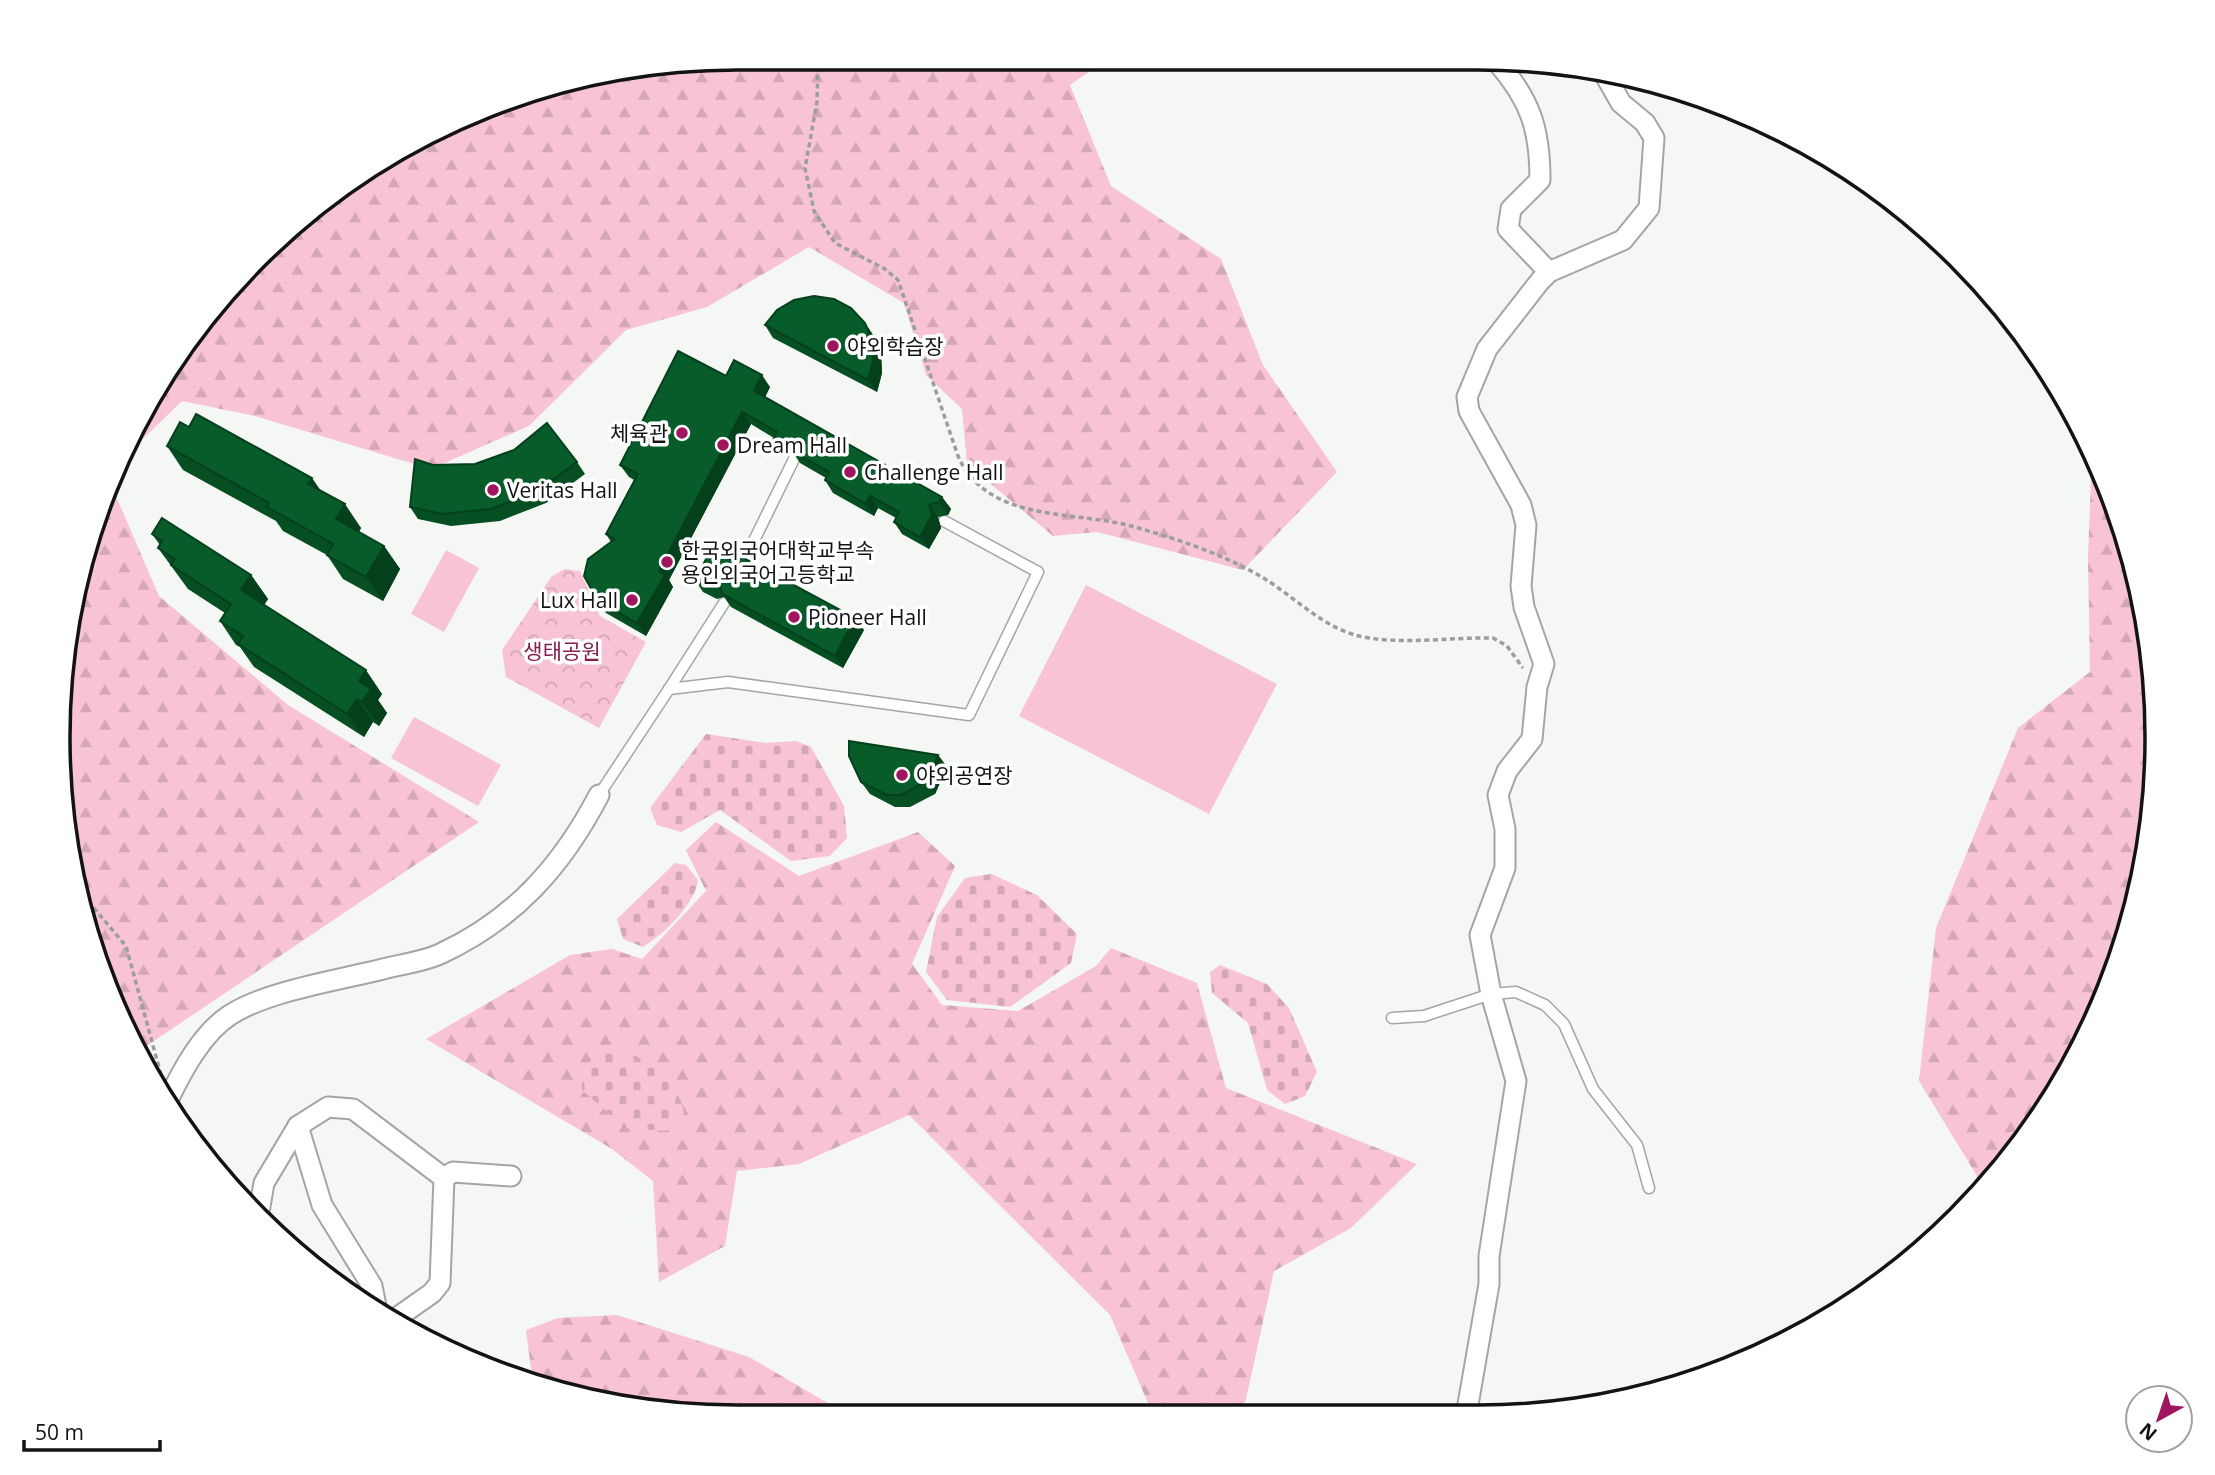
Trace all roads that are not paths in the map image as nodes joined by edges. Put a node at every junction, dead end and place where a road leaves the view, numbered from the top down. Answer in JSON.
{"nodes":[{"id":1,"x":1504,"y":71,"type":"edge"},
{"id":2,"x":1610,"y":83,"type":"edge"},
{"id":3,"x":1549,"y":272,"type":"junction"},
{"id":4,"x":794,"y":459,"type":"edge"},
{"id":5,"x":944,"y":521,"type":"dead end"},
{"id":6,"x":743,"y":565,"type":"edge"},
{"id":7,"x":724,"y":603,"type":"edge"},
{"id":8,"x":669,"y":689,"type":"junction"},
{"id":9,"x":599,"y":795,"type":"joint"},
{"id":10,"x":1491,"y":994,"type":"junction"},
{"id":11,"x":1392,"y":1018,"type":"dead end"},
{"id":12,"x":172,"y":1093,"type":"edge"},
{"id":13,"x":298,"y":1126,"type":"junction"},
{"id":14,"x":512,"y":1176,"type":"dead end"},
{"id":15,"x":444,"y":1178,"type":"junction"},
{"id":16,"x":1648,"y":1188,"type":"dead end"},
{"id":17,"x":260,"y":1203,"type":"edge"},
{"id":18,"x":374,"y":1298,"type":"edge"},
{"id":19,"x":401,"y":1314,"type":"edge"},
{"id":20,"x":1468,"y":1405,"type":"edge"}],
"edges":[{"from":1,"to":3,"type":"street"},
{"from":2,"to":3,"type":"street"},
{"from":3,"to":10,"type":"street"},
{"from":4,"to":6,"type":"lane"},
{"from":5,"to":8,"type":"lane"},
{"from":7,"to":8,"type":"lane"},
{"from":8,"to":9,"type":"lane"},
{"from":9,"to":12,"type":"street"},
{"from":10,"to":11,"type":"lane"},
{"from":10,"to":16,"type":"lane"},
{"from":10,"to":20,"type":"street"},
{"from":13,"to":15,"type":"street"},
{"from":13,"to":17,"type":"street"},
{"from":13,"to":18,"type":"street"},
{"from":14,"to":15,"type":"street"},
{"from":15,"to":19,"type":"street"}]}
